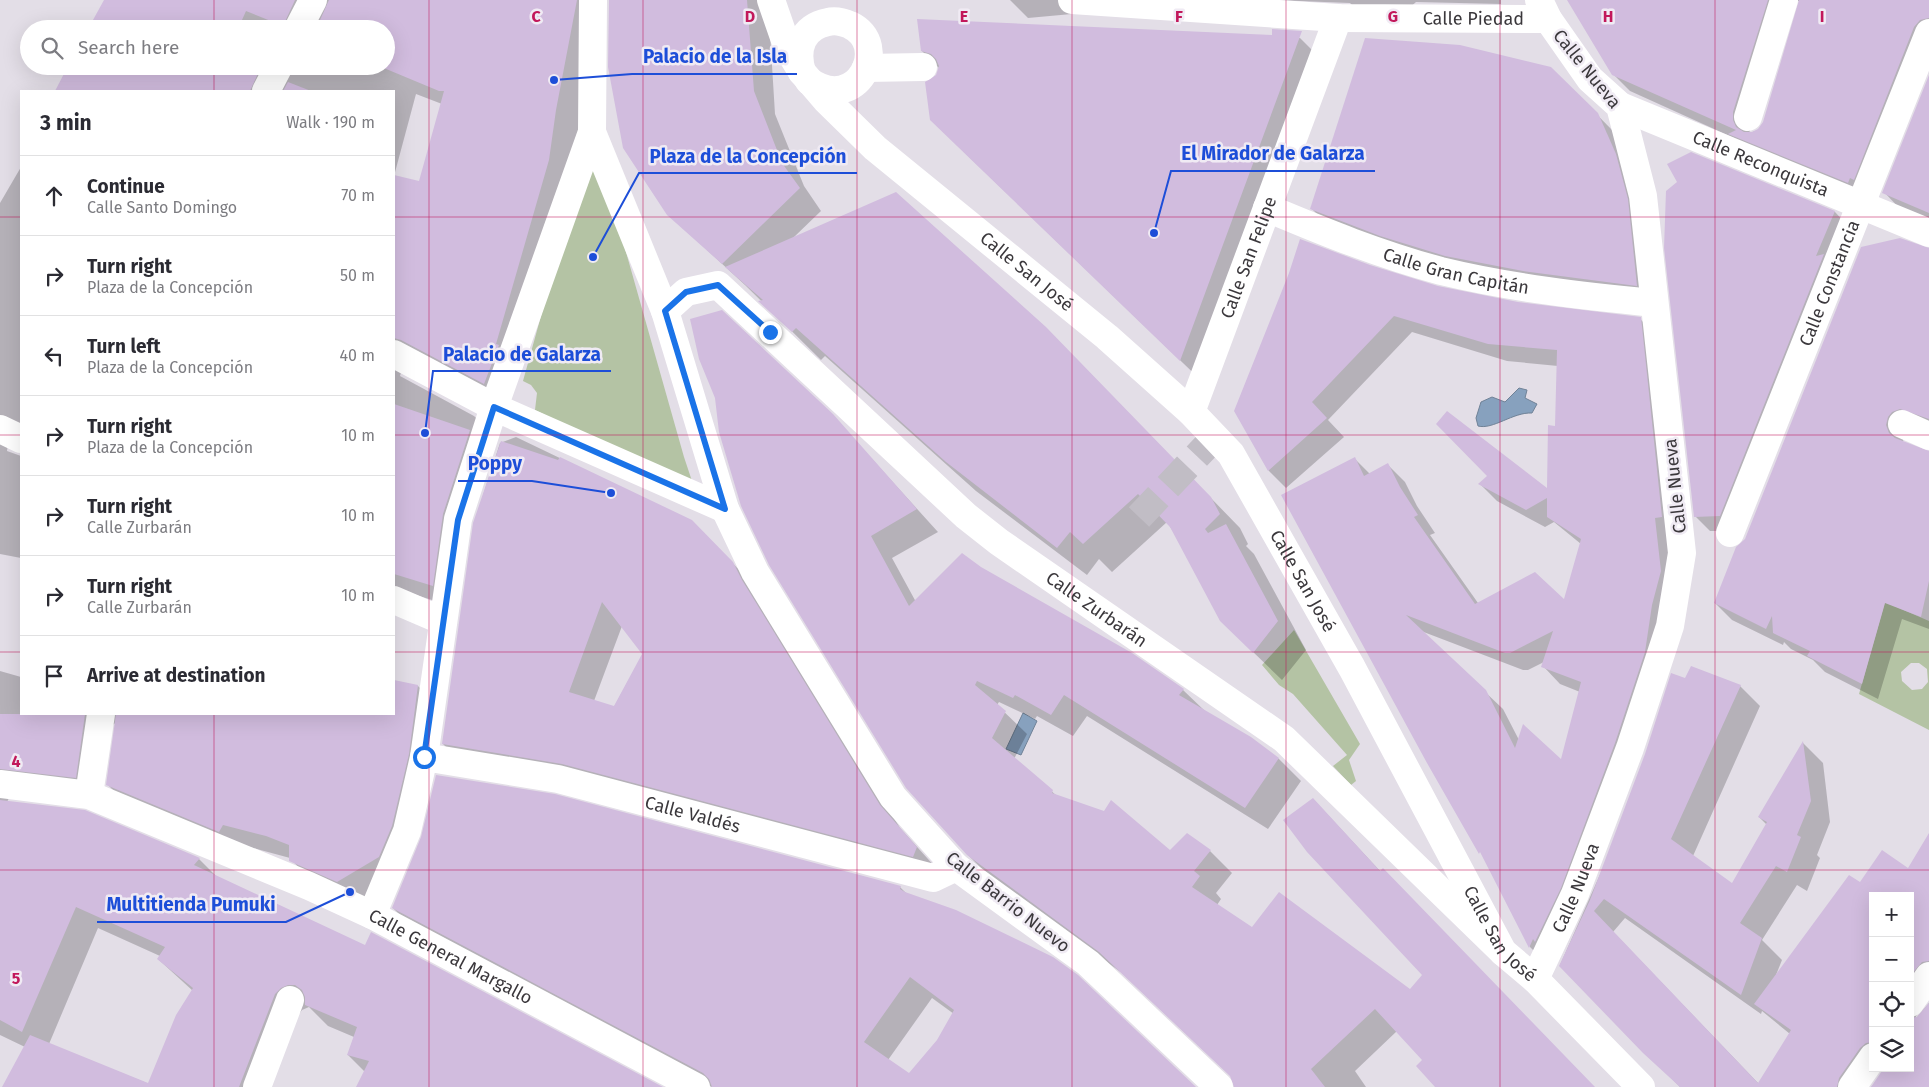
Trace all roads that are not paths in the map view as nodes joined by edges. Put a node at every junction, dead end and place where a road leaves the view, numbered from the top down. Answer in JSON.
{"nodes":[{"id":1,"x":313,"y":0,"type":"edge"},
{"id":2,"x":593,"y":0,"type":"edge"},
{"id":3,"x":772,"y":0,"type":"edge"},
{"id":4,"x":1072,"y":0,"type":"edge"},
{"id":5,"x":1784,"y":0,"type":"edge"},
{"id":6,"x":1543,"y":10,"type":"edge"},
{"id":7,"x":1338,"y":18,"type":"junction"},
{"id":8,"x":303,"y":20,"type":"edge"},
{"id":9,"x":1929,"y":33,"type":"edge"},
{"id":10,"x":867,"y":56,"type":"junction"},
{"id":11,"x":922,"y":61,"type":"dead end"},
{"id":12,"x":274,"y":75,"type":"edge"},
{"id":13,"x":806,"y":76,"type":"junction"},
{"id":14,"x":267,"y":90,"type":"edge"},
{"id":15,"x":1620,"y":106,"type":"junction"},
{"id":16,"x":1748,"y":117,"type":"dead end"},
{"id":17,"x":592,"y":132,"type":"junction"},
{"id":18,"x":1860,"y":204,"type":"junction"},
{"id":19,"x":1267,"y":208,"type":"junction"},
{"id":20,"x":1929,"y":232,"type":"edge"},
{"id":21,"x":1654,"y":303,"type":"junction"},
{"id":22,"x":665,"y":311,"type":"junction"},
{"id":23,"x":395,"y":355,"type":"edge"},
{"id":24,"x":494,"y":407,"type":"junction"},
{"id":25,"x":1191,"y":412,"type":"junction"},
{"id":26,"x":1902,"y":424,"type":"dead end"},
{"id":27,"x":0,"y":429,"type":"edge"},
{"id":28,"x":1929,"y":436,"type":"edge"},
{"id":29,"x":20,"y":439,"type":"edge"},
{"id":30,"x":725,"y":509,"type":"junction"},
{"id":31,"x":1730,"y":533,"type":"dead end"},
{"id":32,"x":395,"y":600,"type":"edge"},
{"id":33,"x":444,"y":621,"type":"junction"},
{"id":34,"x":101,"y":715,"type":"edge"},
{"id":35,"x":424,"y":757,"type":"junction"},
{"id":36,"x":0,"y":784,"type":"edge"},
{"id":37,"x":89,"y":795,"type":"junction"},
{"id":38,"x":945,"y":872,"type":"junction"},
{"id":39,"x":372,"y":915,"type":"junction"},
{"id":40,"x":1503,"y":952,"type":"junction"},
{"id":41,"x":1929,"y":976,"type":"edge"},
{"id":42,"x":1535,"y":979,"type":"junction"},
{"id":43,"x":1914,"y":997,"type":"edge"},
{"id":44,"x":290,"y":1000,"type":"dead end"},
{"id":45,"x":1869,"y":1063,"type":"edge"},
{"id":46,"x":257,"y":1087,"type":"edge"},
{"id":47,"x":696,"y":1087,"type":"edge"},
{"id":48,"x":1219,"y":1087,"type":"edge"},
{"id":49,"x":1641,"y":1087,"type":"edge"},
{"id":50,"x":1852,"y":1087,"type":"edge"}],
"edges":[{"from":1,"to":8,"type":"street"},
{"from":2,"to":17,"type":"street"},
{"from":3,"to":13,"type":"street","name":"Calle San José"},
{"from":4,"to":7,"type":"street","name":"Calle Piedad"},
{"from":5,"to":16,"type":"street"},
{"from":6,"to":7,"type":"street","name":"Calle Piedad"},
{"from":6,"to":15,"type":"street","name":"Calle Nueva"},
{"from":7,"to":19,"type":"street","name":"Calle San Felipe"},
{"from":9,"to":18,"type":"street","name":"Calle Constancia"},
{"from":10,"to":11,"type":"street"},
{"from":10,"to":13,"type":"street"},
{"from":10,"to":13,"type":"street"},
{"from":12,"to":14,"type":"street"},
{"from":13,"to":25,"type":"street","name":"Calle San José"},
{"from":15,"to":18,"type":"street","name":"Calle Reconquista"},
{"from":15,"to":21,"type":"street","name":"Calle Nueva"},
{"from":17,"to":22,"type":"street","name":"Calle Barrio Nuevo"},
{"from":17,"to":24,"type":"street"},
{"from":18,"to":20,"type":"street","name":"Calle Reconquista"},
{"from":18,"to":31,"type":"street","name":"Calle Constancia"},
{"from":19,"to":21,"type":"street","name":"Calle Gran Capitán"},
{"from":19,"to":25,"type":"street","name":"Calle San Felipe"},
{"from":21,"to":42,"type":"street","name":"Calle Nueva"},
{"from":22,"to":30,"type":"street","name":"Calle Barrio Nuevo"},
{"from":22,"to":40,"type":"street","name":"Calle Zurbarán"},
{"from":23,"to":24,"type":"street"},
{"from":24,"to":30,"type":"street"},
{"from":24,"to":33,"type":"street"},
{"from":25,"to":40,"type":"street","name":"Calle San José"},
{"from":26,"to":28,"type":"street"},
{"from":27,"to":29,"type":"street"},
{"from":30,"to":38,"type":"street","name":"Calle Barrio Nuevo"},
{"from":32,"to":33,"type":"street"},
{"from":33,"to":35,"type":"street"},
{"from":34,"to":37,"type":"street"},
{"from":35,"to":38,"type":"street","name":"Calle Valdés"},
{"from":35,"to":39,"type":"street"},
{"from":36,"to":37,"type":"street","name":"Calle General Margallo"},
{"from":37,"to":39,"type":"street","name":"Calle General Margallo"},
{"from":38,"to":48,"type":"street","name":"Calle Barrio Nuevo"},
{"from":39,"to":47,"type":"street","name":"Calle General Margallo"},
{"from":40,"to":42,"type":"street","name":"Calle San José"},
{"from":41,"to":43,"type":"street"},
{"from":42,"to":49,"type":"street","name":"Calle San José"},
{"from":44,"to":46,"type":"street"},
{"from":45,"to":50,"type":"street"}]}
